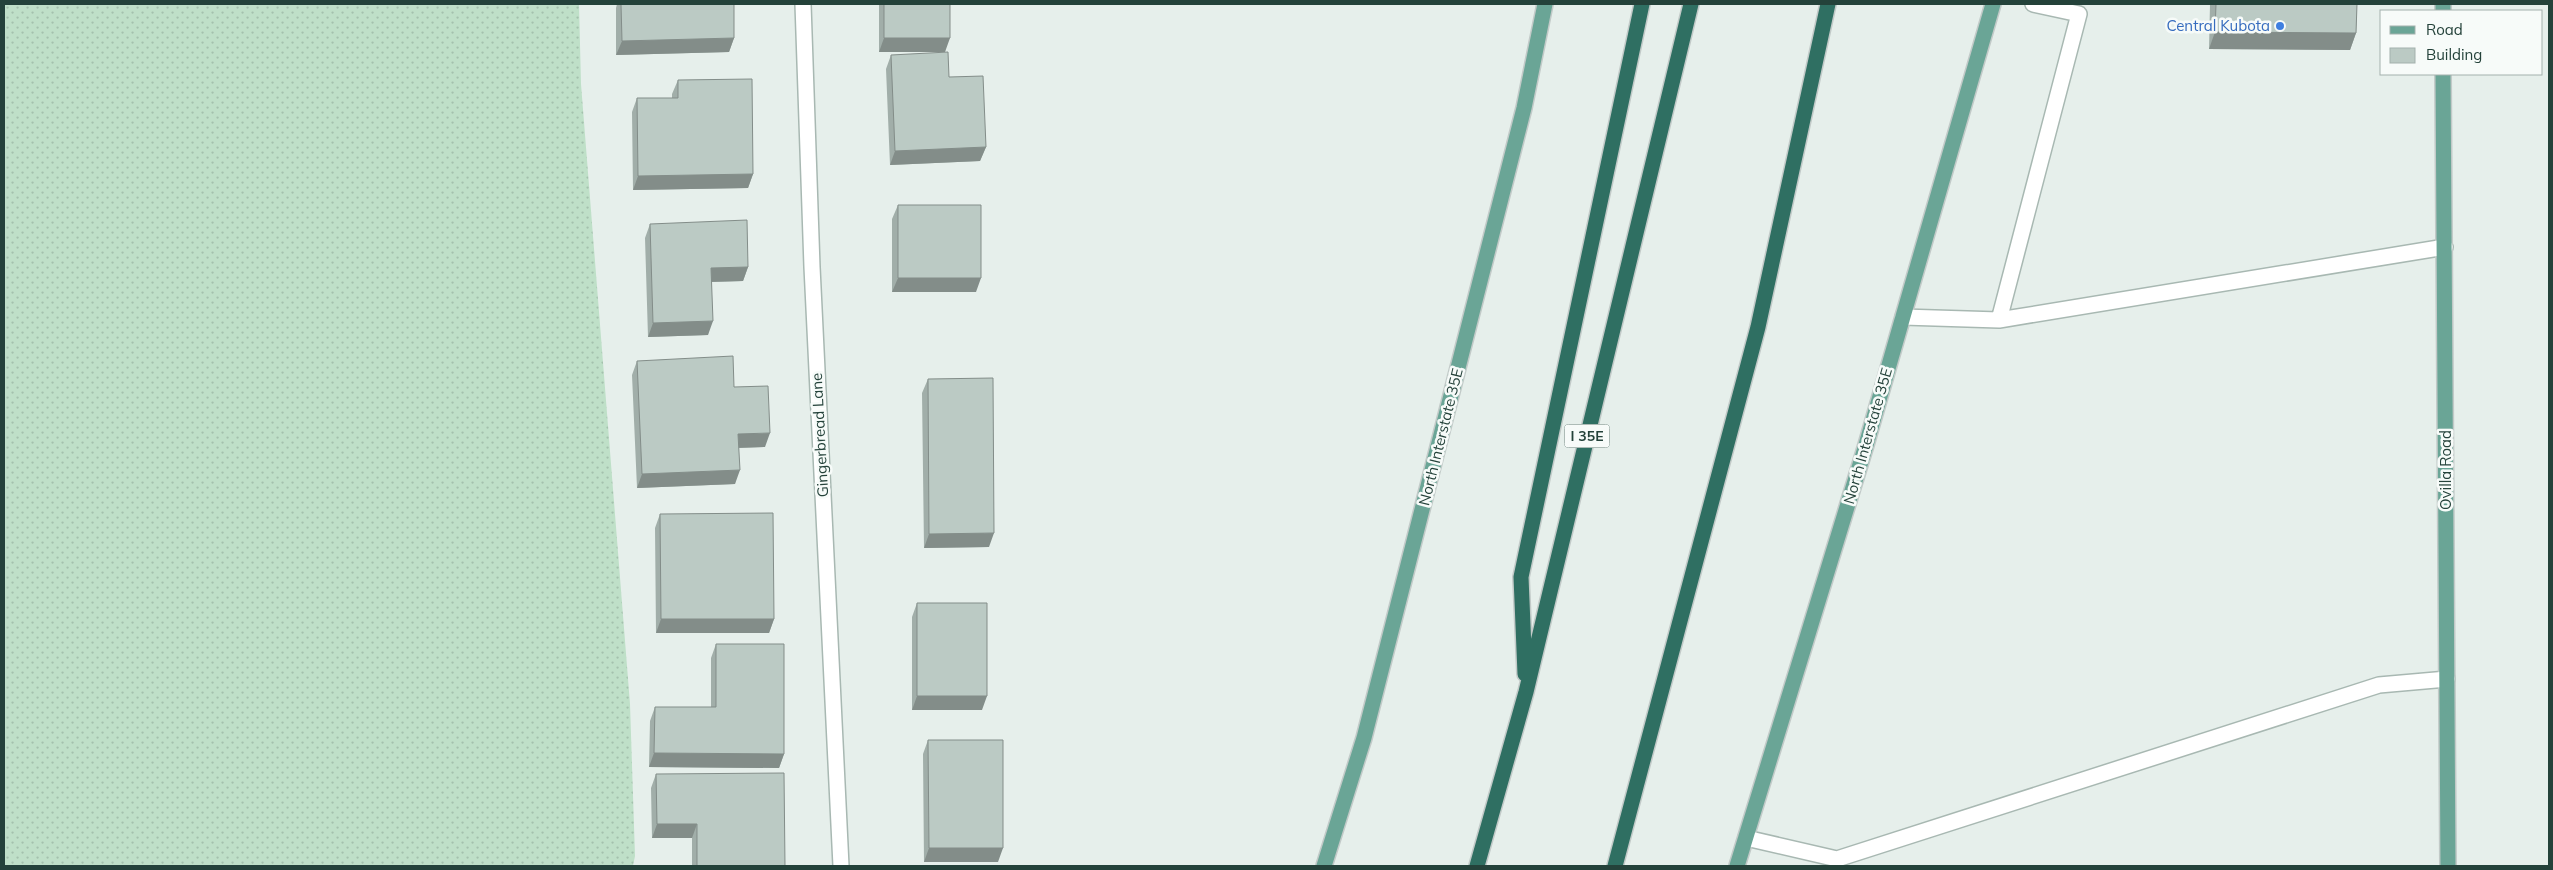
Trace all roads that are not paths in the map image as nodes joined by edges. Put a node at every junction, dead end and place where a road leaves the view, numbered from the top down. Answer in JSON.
{"nodes":[{"id":1,"x":803,"y":4,"type":"edge"},
{"id":2,"x":1545,"y":4,"type":"edge"},
{"id":3,"x":1642,"y":4,"type":"edge"},
{"id":4,"x":1691,"y":4,"type":"edge"},
{"id":5,"x":1828,"y":4,"type":"edge"},
{"id":6,"x":1993,"y":4,"type":"edge"},
{"id":7,"x":2033,"y":4,"type":"edge"},
{"id":8,"x":2443,"y":75,"type":"edge"},
{"id":9,"x":2445,"y":247,"type":"junction"},
{"id":10,"x":1903,"y":317,"type":"junction"},
{"id":11,"x":1999,"y":320,"type":"junction"},
{"id":12,"x":2447,"y":679,"type":"junction"},
{"id":13,"x":1526,"y":692,"type":"junction"},
{"id":14,"x":1746,"y":838,"type":"junction"},
{"id":15,"x":842,"y":866,"type":"edge"},
{"id":16,"x":1324,"y":866,"type":"edge"},
{"id":17,"x":1477,"y":866,"type":"edge"},
{"id":18,"x":1615,"y":866,"type":"edge"},
{"id":19,"x":1737,"y":866,"type":"edge"},
{"id":20,"x":2448,"y":866,"type":"edge"}],
"edges":[{"from":1,"to":15,"type":"street","name":"Gingerbread Lane"},
{"from":2,"to":16,"type":"main road","name":"North Interstate 35E"},
{"from":3,"to":13,"type":"highway"},
{"from":4,"to":13,"type":"highway","number":"I 35E"},
{"from":5,"to":18,"type":"highway"},
{"from":6,"to":10,"type":"main road","name":"North Interstate 35E"},
{"from":7,"to":11,"type":"street"},
{"from":8,"to":9,"type":"main road","name":"Ovilla Road"},
{"from":9,"to":11,"type":"street"},
{"from":9,"to":12,"type":"main road","name":"Ovilla Road"},
{"from":10,"to":11,"type":"street"},
{"from":10,"to":14,"type":"main road","name":"North Interstate 35E"},
{"from":12,"to":14,"type":"street"},
{"from":12,"to":20,"type":"main road","name":"Ovilla Road"},
{"from":13,"to":17,"type":"highway","number":"I 35E"},
{"from":14,"to":19,"type":"main road","name":"North Interstate 35E"}]}
